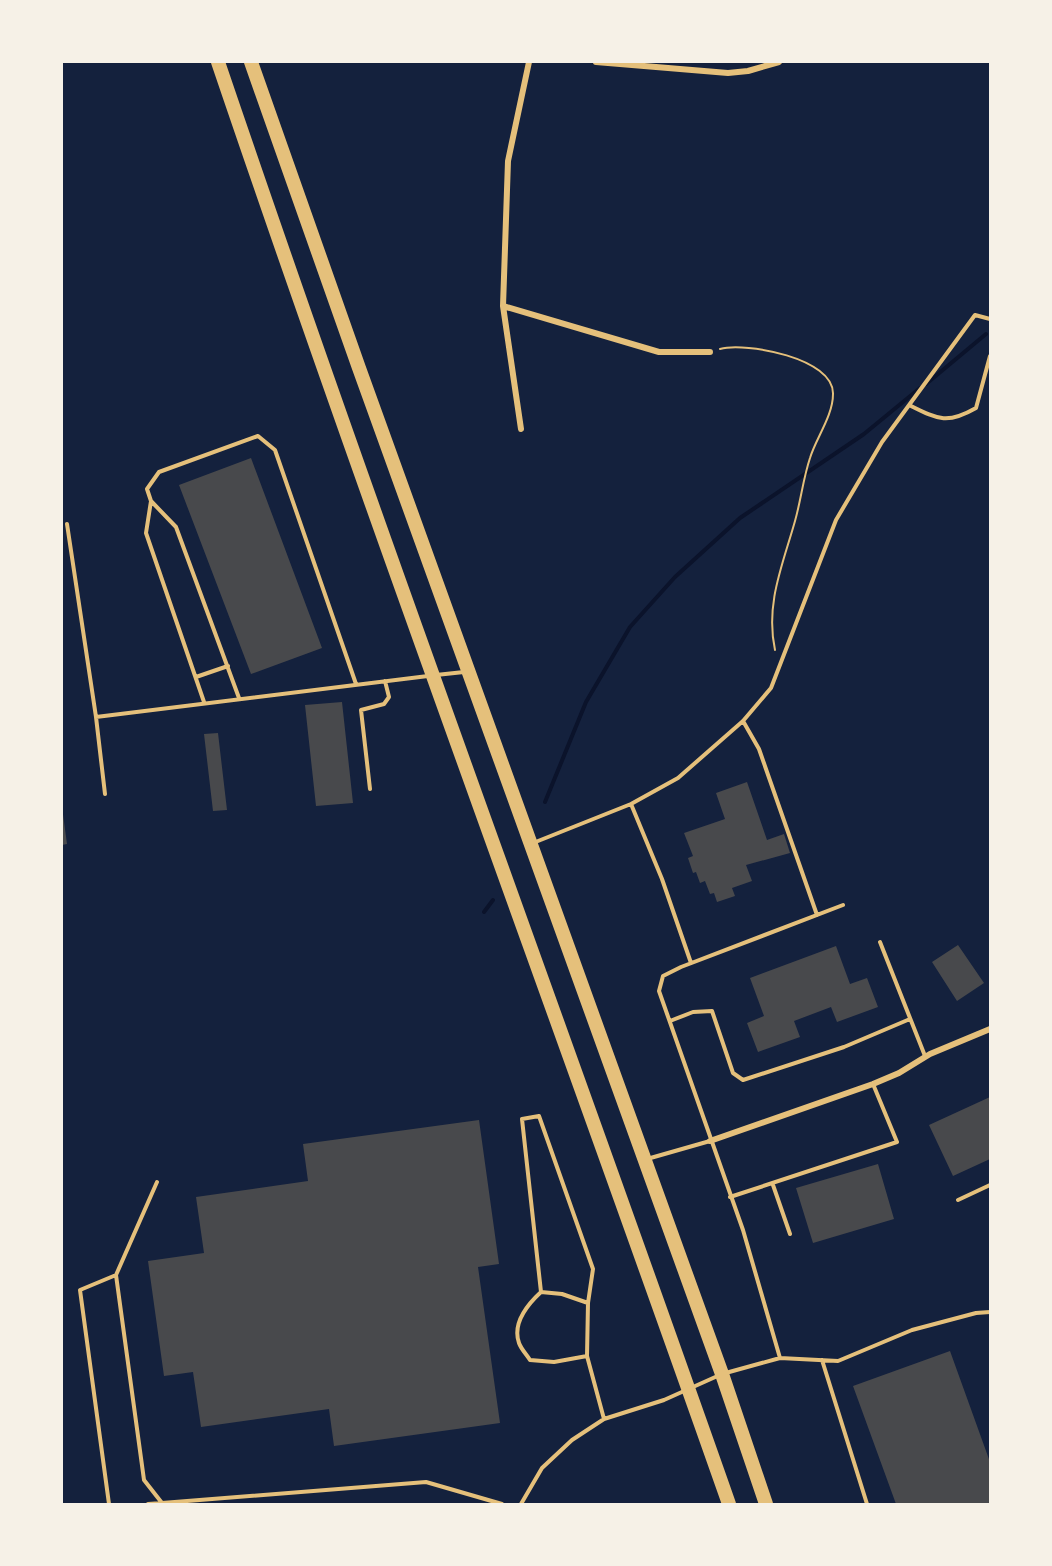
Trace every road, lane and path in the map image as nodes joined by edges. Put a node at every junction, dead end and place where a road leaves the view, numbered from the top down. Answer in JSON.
{"nodes":[{"id":1,"x":218,"y":62,"type":"edge"},
{"id":2,"x":251,"y":62,"type":"edge"},
{"id":3,"x":529,"y":62,"type":"edge"},
{"id":4,"x":596,"y":62,"type":"edge"},
{"id":5,"x":779,"y":62,"type":"edge"},
{"id":6,"x":633,"y":63,"type":"edge"},
{"id":7,"x":503,"y":306,"type":"junction"},
{"id":8,"x":990,"y":319,"type":"edge"},
{"id":9,"x":710,"y":351,"type":"joint"},
{"id":10,"x":990,"y":356,"type":"edge"},
{"id":11,"x":911,"y":406,"type":"junction"},
{"id":12,"x":521,"y":429,"type":"dead end"},
{"id":13,"x":151,"y":501,"type":"junction"},
{"id":14,"x":67,"y":524,"type":"dead end"},
{"id":15,"x":228,"y":666,"type":"junction"},
{"id":16,"x":779,"y":668,"type":"junction"},
{"id":17,"x":470,"y":671,"type":"junction"},
{"id":18,"x":434,"y":675,"type":"junction"},
{"id":19,"x":196,"y":677,"type":"junction"},
{"id":20,"x":385,"y":681,"type":"junction"},
{"id":21,"x":356,"y":684,"type":"junction"},
{"id":22,"x":239,"y":698,"type":"junction"},
{"id":23,"x":204,"y":702,"type":"junction"},
{"id":24,"x":96,"y":717,"type":"junction"},
{"id":25,"x":743,"y":721,"type":"junction"},
{"id":26,"x":370,"y":789,"type":"dead end"},
{"id":27,"x":105,"y":794,"type":"dead end"},
{"id":28,"x":631,"y":804,"type":"junction"},
{"id":29,"x":532,"y":843,"type":"junction"},
{"id":30,"x":843,"y":905,"type":"dead end"},
{"id":31,"x":817,"y":915,"type":"junction"},
{"id":32,"x":880,"y":942,"type":"dead end"},
{"id":33,"x":691,"y":963,"type":"junction"},
{"id":34,"x":910,"y":1019,"type":"junction"},
{"id":35,"x":669,"y":1021,"type":"junction"},
{"id":36,"x":990,"y":1029,"type":"edge"},
{"id":37,"x":925,"y":1057,"type":"junction"},
{"id":38,"x":873,"y":1084,"type":"junction"},
{"id":39,"x":710,"y":1141,"type":"junction"},
{"id":40,"x":645,"y":1160,"type":"junction"},
{"id":41,"x":157,"y":1182,"type":"dead end"},
{"id":42,"x":773,"y":1185,"type":"junction"},
{"id":43,"x":990,"y":1185,"type":"edge"},
{"id":44,"x":730,"y":1197,"type":"junction"},
{"id":45,"x":958,"y":1200,"type":"dead end"},
{"id":46,"x":790,"y":1234,"type":"dead end"},
{"id":47,"x":116,"y":1275,"type":"junction"},
{"id":48,"x":541,"y":1292,"type":"junction"},
{"id":49,"x":588,"y":1304,"type":"junction"},
{"id":50,"x":990,"y":1312,"type":"edge"},
{"id":51,"x":587,"y":1356,"type":"junction"},
{"id":52,"x":780,"y":1358,"type":"junction"},
{"id":53,"x":822,"y":1360,"type":"junction"},
{"id":54,"x":722,"y":1374,"type":"junction"},
{"id":55,"x":688,"y":1389,"type":"junction"},
{"id":56,"x":604,"y":1419,"type":"junction"},
{"id":57,"x":162,"y":1503,"type":"junction"},
{"id":58,"x":109,"y":1504,"type":"edge"},
{"id":59,"x":148,"y":1504,"type":"edge"},
{"id":60,"x":502,"y":1504,"type":"edge"},
{"id":61,"x":521,"y":1504,"type":"edge"},
{"id":62,"x":729,"y":1504,"type":"edge"},
{"id":63,"x":766,"y":1504,"type":"edge"},
{"id":64,"x":867,"y":1504,"type":"edge"}],
"edges":[{"from":1,"to":18,"type":"main road"},
{"from":2,"to":17,"type":"main road"},
{"from":3,"to":7,"type":"street"},
{"from":4,"to":6,"type":"street"},
{"from":5,"to":6,"type":"street"},
{"from":7,"to":9,"type":"street"},
{"from":7,"to":12,"type":"street"},
{"from":8,"to":11,"type":"lane"},
{"from":9,"to":16,"type":"path"},
{"from":10,"to":11,"type":"lane"},
{"from":11,"to":16,"type":"lane"},
{"from":13,"to":15,"type":"lane"},
{"from":13,"to":19,"type":"lane"},
{"from":13,"to":21,"type":"lane"},
{"from":14,"to":24,"type":"lane"},
{"from":15,"to":19,"type":"lane"},
{"from":15,"to":22,"type":"lane"},
{"from":16,"to":25,"type":"lane"},
{"from":17,"to":18,"type":"lane"},
{"from":17,"to":29,"type":"main road"},
{"from":18,"to":20,"type":"lane"},
{"from":18,"to":55,"type":"main road"},
{"from":19,"to":23,"type":"lane"},
{"from":20,"to":21,"type":"lane"},
{"from":20,"to":26,"type":"lane"},
{"from":21,"to":22,"type":"lane"},
{"from":22,"to":23,"type":"lane"},
{"from":23,"to":24,"type":"lane"},
{"from":24,"to":27,"type":"lane"},
{"from":25,"to":28,"type":"lane"},
{"from":25,"to":31,"type":"lane"},
{"from":28,"to":29,"type":"lane"},
{"from":28,"to":33,"type":"lane"},
{"from":29,"to":40,"type":"main road"},
{"from":30,"to":31,"type":"lane"},
{"from":31,"to":33,"type":"lane"},
{"from":32,"to":34,"type":"lane"},
{"from":33,"to":35,"type":"lane"},
{"from":34,"to":35,"type":"lane"},
{"from":34,"to":37,"type":"lane"},
{"from":35,"to":39,"type":"lane"},
{"from":36,"to":37,"type":"street"},
{"from":37,"to":38,"type":"street"},
{"from":38,"to":39,"type":"street"},
{"from":38,"to":42,"type":"lane"},
{"from":39,"to":40,"type":"lane"},
{"from":39,"to":44,"type":"lane"},
{"from":40,"to":54,"type":"main road"},
{"from":41,"to":47,"type":"lane"},
{"from":42,"to":44,"type":"lane"},
{"from":42,"to":46,"type":"lane"},
{"from":43,"to":45,"type":"lane"},
{"from":44,"to":52,"type":"lane"},
{"from":47,"to":57,"type":"lane"},
{"from":47,"to":58,"type":"lane"},
{"from":48,"to":49,"type":"lane"},
{"from":48,"to":49,"type":"lane"},
{"from":48,"to":51,"type":"lane"},
{"from":49,"to":51,"type":"lane"},
{"from":50,"to":53,"type":"lane"},
{"from":51,"to":56,"type":"lane"},
{"from":52,"to":53,"type":"lane"},
{"from":52,"to":54,"type":"lane"},
{"from":53,"to":64,"type":"lane"},
{"from":54,"to":55,"type":"lane"},
{"from":54,"to":63,"type":"main road"},
{"from":55,"to":56,"type":"lane"},
{"from":55,"to":62,"type":"main road"},
{"from":56,"to":61,"type":"lane"},
{"from":57,"to":59,"type":"lane"},
{"from":57,"to":60,"type":"lane"}]}
